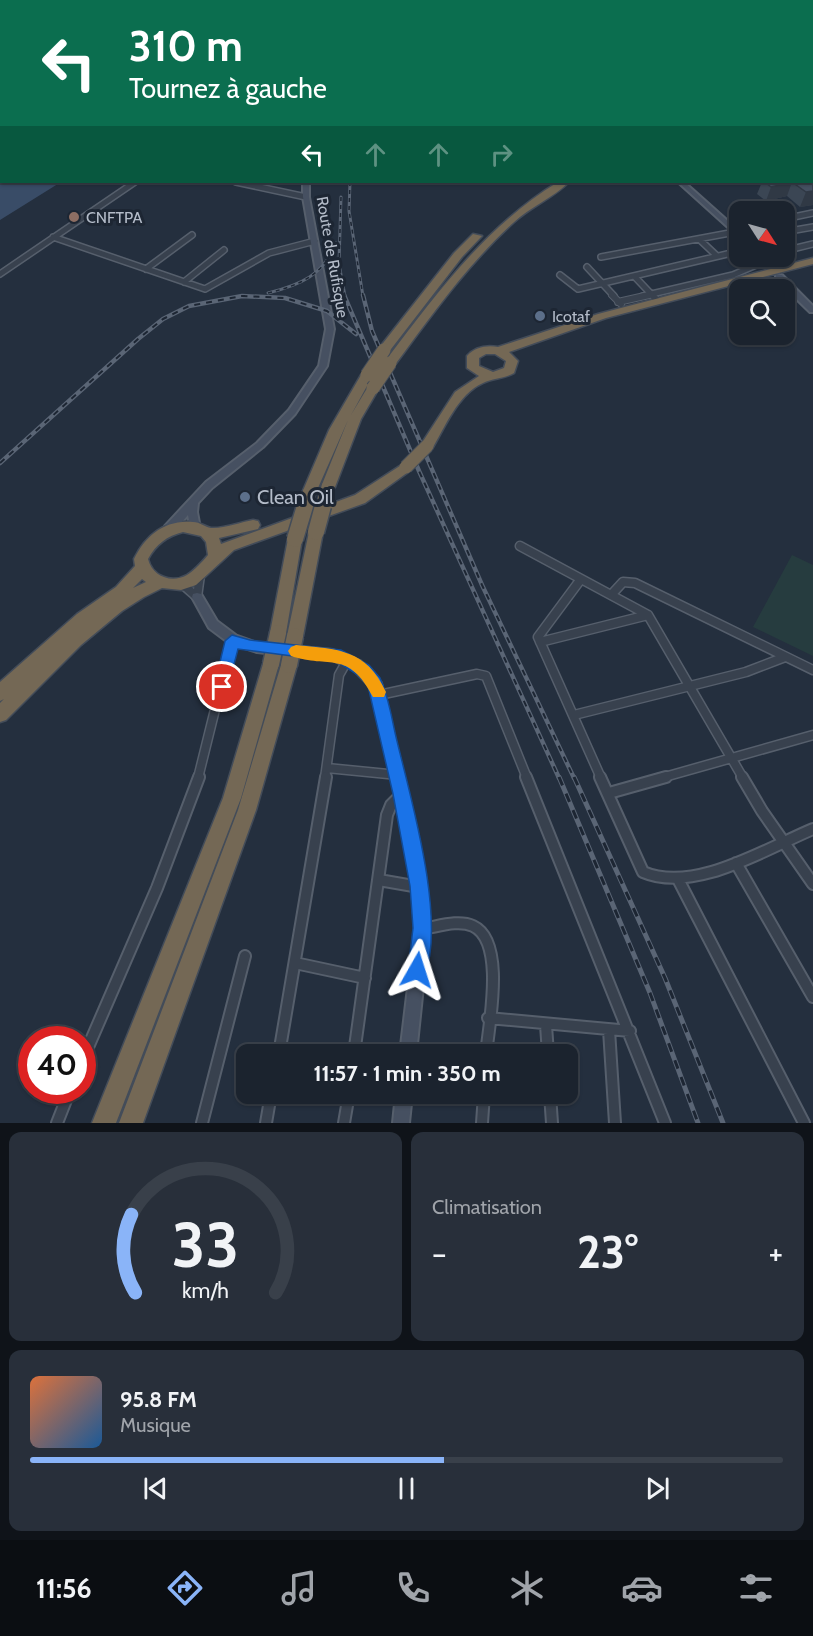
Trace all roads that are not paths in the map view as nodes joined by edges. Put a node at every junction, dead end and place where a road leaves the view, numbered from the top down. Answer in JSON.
{"nodes":[{"id":1,"x":134,"y":183,"type":"edge"},
{"id":2,"x":241,"y":183,"type":"edge"},
{"id":3,"x":306,"y":183,"type":"edge"},
{"id":4,"x":547,"y":183,"type":"edge"},
{"id":5,"x":562,"y":183,"type":"edge"},
{"id":6,"x":682,"y":183,"type":"edge"},
{"id":7,"x":306,"y":197,"type":"junction"},
{"id":8,"x":813,"y":213,"type":"edge"},
{"id":9,"x":795,"y":217,"type":"edge"},
{"id":10,"x":729,"y":225,"type":"edge"},
{"id":11,"x":813,"y":227,"type":"edge"},
{"id":12,"x":795,"y":230,"type":"edge"},
{"id":13,"x":729,"y":233,"type":"edge"},
{"id":14,"x":192,"y":235,"type":"dead end"},
{"id":15,"x":53,"y":237,"type":"junction"},
{"id":16,"x":699,"y":238,"type":"junction"},
{"id":17,"x":315,"y":241,"type":"junction"},
{"id":18,"x":813,"y":244,"type":"edge"},
{"id":19,"x":795,"y":248,"type":"edge"},
{"id":20,"x":224,"y":250,"type":"dead end"},
{"id":21,"x":729,"y":253,"type":"edge"},
{"id":22,"x":717,"y":256,"type":"junction"},
{"id":23,"x":601,"y":257,"type":"dead end"},
{"id":24,"x":813,"y":261,"type":"edge"},
{"id":25,"x":587,"y":267,"type":"dead end"},
{"id":26,"x":754,"y":267,"type":"edge"},
{"id":27,"x":772,"y":267,"type":"edge"},
{"id":28,"x":813,"y":267,"type":"edge"},
{"id":29,"x":146,"y":269,"type":"junction"},
{"id":30,"x":0,"y":274,"type":"edge"},
{"id":31,"x":560,"y":275,"type":"dead end"},
{"id":32,"x":780,"y":275,"type":"junction"},
{"id":33,"x":635,"y":277,"type":"junction"},
{"id":34,"x":184,"y":282,"type":"junction"},
{"id":35,"x":604,"y":284,"type":"junction"},
{"id":36,"x":654,"y":297,"type":"junction"},
{"id":37,"x":813,"y":303,"type":"edge"},
{"id":38,"x":622,"y":306,"type":"junction"},
{"id":39,"x":813,"y":310,"type":"edge"},
{"id":40,"x":499,"y":351,"type":"junction"},
{"id":41,"x":512,"y":361,"type":"junction"},
{"id":42,"x":473,"y":368,"type":"junction"},
{"id":43,"x":490,"y":376,"type":"junction"},
{"id":44,"x":424,"y":441,"type":"junction"},
{"id":45,"x":404,"y":463,"type":"junction"},
{"id":46,"x":194,"y":500,"type":"junction"},
{"id":47,"x":170,"y":529,"type":"junction"},
{"id":48,"x":202,"y":531,"type":"junction"},
{"id":49,"x":520,"y":546,"type":"dead end"},
{"id":50,"x":215,"y":554,"type":"junction"},
{"id":51,"x":143,"y":568,"type":"junction"},
{"id":52,"x":200,"y":575,"type":"junction"},
{"id":53,"x":581,"y":579,"type":"junction"},
{"id":54,"x":161,"y":582,"type":"junction"},
{"id":55,"x":181,"y":583,"type":"junction"},
{"id":56,"x":611,"y":595,"type":"junction"},
{"id":57,"x":197,"y":597,"type":"junction"},
{"id":58,"x":648,"y":615,"type":"junction"},
{"id":59,"x":232,"y":641,"type":"junction"},
{"id":60,"x":540,"y":642,"type":"junction"},
{"id":61,"x":785,"y":657,"type":"junction"},
{"id":62,"x":348,"y":659,"type":"junction"},
{"id":63,"x":280,"y":665,"type":"junction"},
{"id":64,"x":813,"y":670,"type":"edge"},
{"id":65,"x":689,"y":686,"type":"junction"},
{"id":66,"x":0,"y":693,"type":"edge"},
{"id":67,"x":379,"y":695,"type":"junction"},
{"id":68,"x":0,"y":714,"type":"edge"},
{"id":69,"x":574,"y":715,"type":"junction"},
{"id":70,"x":813,"y":735,"type":"edge"},
{"id":71,"x":731,"y":759,"type":"junction"},
{"id":72,"x":327,"y":768,"type":"junction"},
{"id":73,"x":398,"y":775,"type":"junction"},
{"id":74,"x":609,"y":793,"type":"junction"},
{"id":75,"x":402,"y":794,"type":"junction"},
{"id":76,"x":813,"y":829,"type":"edge"},
{"id":77,"x":784,"y":839,"type":"junction"},
{"id":78,"x":736,"y":863,"type":"junction"},
{"id":79,"x":379,"y":880,"type":"junction"},
{"id":80,"x":679,"y":881,"type":"junction"},
{"id":81,"x":813,"y":884,"type":"edge"},
{"id":82,"x":419,"y":886,"type":"junction"},
{"id":83,"x":422,"y":928,"type":"junction"},
{"id":84,"x":245,"y":956,"type":"dead end"},
{"id":85,"x":295,"y":963,"type":"junction"},
{"id":86,"x":365,"y":978,"type":"junction"},
{"id":87,"x":813,"y":997,"type":"edge"},
{"id":88,"x":488,"y":1018,"type":"junction"},
{"id":89,"x":546,"y":1025,"type":"junction"},
{"id":90,"x":96,"y":1029,"type":"edge"},
{"id":91,"x":609,"y":1030,"type":"junction"},
{"id":92,"x":630,"y":1031,"type":"junction"},
{"id":93,"x":281,"y":1044,"type":"edge"},
{"id":94,"x":355,"y":1044,"type":"edge"},
{"id":95,"x":409,"y":1044,"type":"edge"},
{"id":96,"x":487,"y":1044,"type":"edge"},
{"id":97,"x":547,"y":1044,"type":"edge"},
{"id":98,"x":64,"y":1104,"type":"edge"},
{"id":99,"x":270,"y":1104,"type":"edge"},
{"id":100,"x":347,"y":1104,"type":"edge"},
{"id":101,"x":403,"y":1104,"type":"edge"},
{"id":102,"x":483,"y":1104,"type":"edge"},
{"id":103,"x":551,"y":1104,"type":"edge"},
{"id":104,"x":57,"y":1123,"type":"edge"},
{"id":105,"x":104,"y":1123,"type":"edge"},
{"id":106,"x":131,"y":1123,"type":"edge"},
{"id":107,"x":201,"y":1123,"type":"edge"},
{"id":108,"x":266,"y":1123,"type":"edge"},
{"id":109,"x":344,"y":1123,"type":"edge"},
{"id":110,"x":401,"y":1123,"type":"edge"},
{"id":111,"x":482,"y":1123,"type":"edge"},
{"id":112,"x":552,"y":1123,"type":"edge"},
{"id":113,"x":615,"y":1123,"type":"edge"},
{"id":114,"x":665,"y":1123,"type":"edge"},
{"id":115,"x":804,"y":1123,"type":"edge"}],
"edges":[{"from":1,"to":15,"type":"street"},
{"from":2,"to":7,"type":"street"},
{"from":3,"to":7,"type":"street","name":"Route de Rufisque"},
{"from":4,"to":63,"type":"highway","bridge":true},
{"from":5,"to":63,"type":"highway","bridge":true},
{"from":6,"to":10,"type":"street"},
{"from":7,"to":17,"type":"street","name":"Route de Rufisque"},
{"from":8,"to":9,"type":"street"},
{"from":11,"to":12,"type":"street"},
{"from":13,"to":16,"type":"street"},
{"from":14,"to":29,"type":"street"},
{"from":15,"to":29,"type":"street"},
{"from":15,"to":30,"type":"street"},
{"from":16,"to":22,"type":"street"},
{"from":16,"to":23,"type":"street"},
{"from":17,"to":34,"type":"street"},
{"from":17,"to":46,"type":"street","name":"Route de Rufisque"},
{"from":18,"to":19,"type":"street"},
{"from":20,"to":34,"type":"street"},
{"from":21,"to":22,"type":"street"},
{"from":22,"to":33,"type":"street"},
{"from":24,"to":32,"type":"highway"},
{"from":25,"to":35,"type":"street"},
{"from":26,"to":36,"type":"street"},
{"from":27,"to":32,"type":"street"},
{"from":28,"to":32,"type":"highway"},
{"from":29,"to":34,"type":"street"},
{"from":31,"to":35,"type":"street"},
{"from":32,"to":36,"type":"highway"},
{"from":32,"to":37,"type":"street"},
{"from":32,"to":39,"type":"street"},
{"from":32,"to":41,"type":"highway"},
{"from":33,"to":35,"type":"street"},
{"from":33,"to":36,"type":"street"},
{"from":35,"to":38,"type":"street"},
{"from":36,"to":38,"type":"highway"},
{"from":38,"to":40,"type":"highway"},
{"from":40,"to":41,"type":"highway"},
{"from":40,"to":42,"type":"highway"},
{"from":41,"to":43,"type":"highway"},
{"from":42,"to":43,"type":"highway"},
{"from":42,"to":44,"type":"highway"},
{"from":43,"to":44,"type":"highway"},
{"from":44,"to":45,"type":"highway","bridge":true},
{"from":45,"to":48,"type":"highway"},
{"from":45,"to":50,"type":"highway"},
{"from":46,"to":47,"type":"street","name":"Route de Rufisque"},
{"from":46,"to":48,"type":"street"},
{"from":47,"to":48,"type":"highway"},
{"from":47,"to":51,"type":"highway"},
{"from":48,"to":50,"type":"highway"},
{"from":49,"to":53,"type":"street"},
{"from":50,"to":52,"type":"highway"},
{"from":51,"to":54,"type":"highway"},
{"from":51,"to":66,"type":"highway"},
{"from":52,"to":55,"type":"highway"},
{"from":52,"to":57,"type":"street"},
{"from":53,"to":56,"type":"street"},
{"from":53,"to":60,"type":"street"},
{"from":54,"to":55,"type":"highway"},
{"from":54,"to":68,"type":"highway"},
{"from":55,"to":57,"type":"street"},
{"from":56,"to":58,"type":"street"},
{"from":56,"to":61,"type":"street"},
{"from":57,"to":59,"type":"street"},
{"from":58,"to":60,"type":"street"},
{"from":58,"to":65,"type":"street"},
{"from":59,"to":62,"type":"street"},
{"from":59,"to":90,"type":"street"},
{"from":60,"to":69,"type":"street"},
{"from":61,"to":64,"type":"street"},
{"from":61,"to":65,"type":"street"},
{"from":62,"to":67,"type":"street"},
{"from":62,"to":72,"type":"street"},
{"from":63,"to":105,"type":"highway"},
{"from":63,"to":106,"type":"highway"},
{"from":65,"to":69,"type":"street"},
{"from":65,"to":71,"type":"street"},
{"from":67,"to":73,"type":"street"},
{"from":67,"to":92,"type":"street"},
{"from":69,"to":74,"type":"street"},
{"from":70,"to":71,"type":"street"},
{"from":71,"to":74,"type":"street"},
{"from":71,"to":77,"type":"street"},
{"from":72,"to":73,"type":"street"},
{"from":72,"to":85,"type":"street"},
{"from":73,"to":75,"type":"street"},
{"from":74,"to":80,"type":"street"},
{"from":75,"to":79,"type":"street"},
{"from":75,"to":82,"type":"street"},
{"from":76,"to":77,"type":"street"},
{"from":77,"to":78,"type":"street"},
{"from":77,"to":81,"type":"street"},
{"from":78,"to":80,"type":"street"},
{"from":78,"to":87,"type":"street"},
{"from":79,"to":82,"type":"street"},
{"from":79,"to":86,"type":"street"},
{"from":80,"to":115,"type":"street"},
{"from":82,"to":83,"type":"street"},
{"from":83,"to":88,"type":"street"},
{"from":83,"to":95,"type":"street"},
{"from":84,"to":107,"type":"street"},
{"from":85,"to":86,"type":"street"},
{"from":85,"to":93,"type":"street"},
{"from":86,"to":94,"type":"street"},
{"from":88,"to":89,"type":"street"},
{"from":88,"to":96,"type":"street"},
{"from":89,"to":91,"type":"street"},
{"from":89,"to":97,"type":"street"},
{"from":91,"to":92,"type":"street"},
{"from":91,"to":113,"type":"street"},
{"from":92,"to":114,"type":"street"},
{"from":98,"to":104,"type":"street"},
{"from":99,"to":108,"type":"street"},
{"from":100,"to":109,"type":"street"},
{"from":101,"to":110,"type":"street"},
{"from":102,"to":111,"type":"street"},
{"from":103,"to":112,"type":"street"}]}
